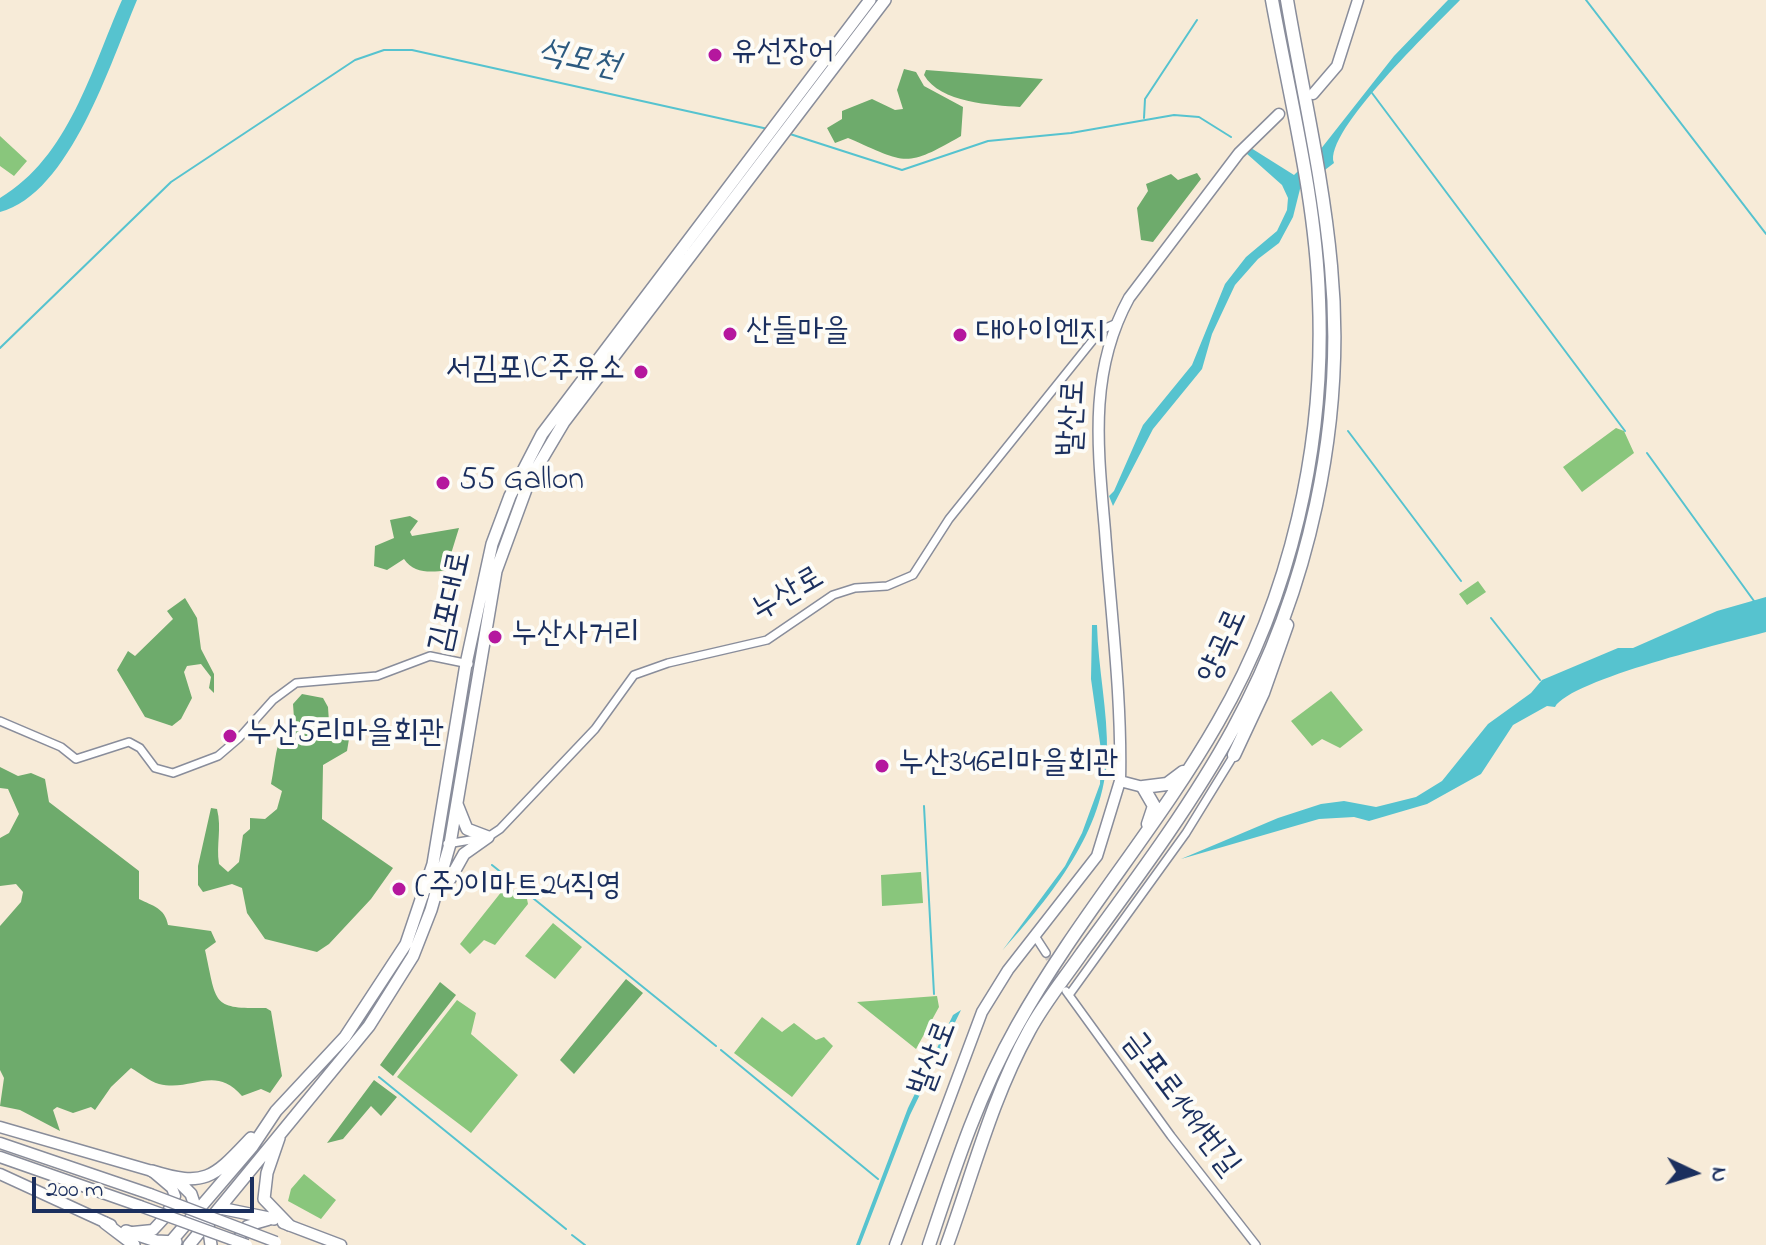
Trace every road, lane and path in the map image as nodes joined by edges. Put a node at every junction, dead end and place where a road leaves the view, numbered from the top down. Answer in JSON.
{"nodes":[{"id":1,"x":870,"y":0,"type":"edge"},
{"id":2,"x":885,"y":0,"type":"edge"},
{"id":3,"x":1272,"y":0,"type":"edge"},
{"id":4,"x":1287,"y":0,"type":"edge"},
{"id":5,"x":1358,"y":0,"type":"edge"},
{"id":6,"x":1313,"y":94,"type":"dead end"},
{"id":7,"x":795,"y":109,"type":"junction"},
{"id":8,"x":1279,"y":114,"type":"dead end"},
{"id":9,"x":638,"y":305,"type":"junction"},
{"id":10,"x":1117,"y":323,"type":"junction"},
{"id":11,"x":635,"y":329,"type":"junction"},
{"id":12,"x":1301,"y":561,"type":"junction"},
{"id":13,"x":472,"y":665,"type":"junction"},
{"id":14,"x":459,"y":709,"type":"junction"},
{"id":15,"x":472,"y":711,"type":"junction"},
{"id":16,"x":0,"y":721,"type":"edge"},
{"id":17,"x":1199,"y":755,"type":"junction"},
{"id":18,"x":1234,"y":755,"type":"joint"},
{"id":19,"x":1120,"y":781,"type":"junction"},
{"id":20,"x":1143,"y":787,"type":"junction"},
{"id":21,"x":457,"y":804,"type":"junction"},
{"id":22,"x":488,"y":837,"type":"junction"},
{"id":23,"x":444,"y":844,"type":"junction"},
{"id":24,"x":1130,"y":859,"type":"junction"},
{"id":25,"x":439,"y":885,"type":"junction"},
{"id":26,"x":1035,"y":936,"type":"junction"},
{"id":27,"x":1046,"y":953,"type":"tunnel mouth"},
{"id":28,"x":276,"y":1111,"type":"junction"},
{"id":29,"x":286,"y":1123,"type":"junction"},
{"id":30,"x":0,"y":1127,"type":"edge"},
{"id":31,"x":0,"y":1143,"type":"edge"},
{"id":32,"x":0,"y":1157,"type":"edge"},
{"id":33,"x":956,"y":1161,"type":"junction"},
{"id":34,"x":152,"y":1171,"type":"junction"},
{"id":35,"x":0,"y":1174,"type":"edge"},
{"id":36,"x":175,"y":1178,"type":"junction"},
{"id":37,"x":210,"y":1210,"type":"junction"},
{"id":38,"x":274,"y":1219,"type":"junction"},
{"id":39,"x":105,"y":1223,"type":"junction"},
{"id":40,"x":208,"y":1224,"type":"junction"},
{"id":41,"x":289,"y":1225,"type":"junction"},
{"id":42,"x":126,"y":1231,"type":"junction"},
{"id":43,"x":192,"y":1242,"type":"edge"},
{"id":44,"x":281,"y":1243,"type":"edge"},
{"id":45,"x":170,"y":1244,"type":"edge"},
{"id":46,"x":134,"y":1245,"type":"edge"},
{"id":47,"x":211,"y":1245,"type":"edge"},
{"id":48,"x":234,"y":1245,"type":"edge"},
{"id":49,"x":247,"y":1245,"type":"edge"},
{"id":50,"x":341,"y":1245,"type":"edge"},
{"id":51,"x":895,"y":1245,"type":"edge"},
{"id":52,"x":923,"y":1245,"type":"edge"},
{"id":53,"x":929,"y":1245,"type":"edge"},
{"id":54,"x":949,"y":1245,"type":"edge"},
{"id":55,"x":1256,"y":1245,"type":"edge"}],
"edges":[{"from":1,"to":7,"type":"main road","name":"김포대로"},
{"from":2,"to":7,"type":"main road","name":"김포대로"},
{"from":3,"to":17,"type":"highway","name":"양곡로"},
{"from":4,"to":12,"type":"highway","name":"양곡로"},
{"from":5,"to":6,"type":"street"},
{"from":7,"to":9,"type":"main road","name":"김포대로"},
{"from":7,"to":11,"type":"main road","name":"김포대로"},
{"from":8,"to":10,"type":"street","name":"발산로"},
{"from":9,"to":11,"type":"main road"},
{"from":9,"to":13,"type":"main road","name":"김포대로"},
{"from":10,"to":19,"type":"street","name":"발산로"},
{"from":10,"to":22,"type":"street","name":"누산로"},
{"from":11,"to":13,"type":"main road","name":"김포대로"},
{"from":12,"to":18,"type":"highway"},
{"from":12,"to":54,"type":"highway","name":"양곡로"},
{"from":13,"to":14,"type":"main road","name":"김포대로"},
{"from":13,"to":15,"type":"main road","name":"김포대로"},
{"from":13,"to":16,"type":"street"},
{"from":14,"to":15,"type":"main road"},
{"from":14,"to":23,"type":"main road","name":"김포대로"},
{"from":15,"to":21,"type":"main road","name":"김포대로"},
{"from":17,"to":20,"type":"highway"},
{"from":17,"to":24,"type":"highway","name":"양곡로"},
{"from":18,"to":55,"type":"street","name":"금포로1491번길"},
{"from":19,"to":20,"type":"street"},
{"from":19,"to":26,"type":"street","name":"발산로"},
{"from":20,"to":24,"type":"highway"},
{"from":21,"to":22,"type":"main road"},
{"from":21,"to":23,"type":"main road","name":"김포대로"},
{"from":22,"to":23,"type":"street"},
{"from":22,"to":25,"type":"main road"},
{"from":23,"to":25,"type":"main road","name":"김포대로"},
{"from":23,"to":28,"type":"main road","name":"김포대로"},
{"from":24,"to":33,"type":"highway","name":"양곡로"},
{"from":25,"to":29,"type":"main road","name":"김포대로"},
{"from":26,"to":27,"type":"street"},
{"from":26,"to":51,"type":"street","name":"발산로"},
{"from":28,"to":36,"type":"main road"},
{"from":28,"to":37,"type":"main road","name":"김포대로"},
{"from":29,"to":37,"type":"main road","name":"김포대로"},
{"from":29,"to":41,"type":"main road"},
{"from":30,"to":34,"type":"street"},
{"from":31,"to":44,"type":"street","bridge":true},
{"from":32,"to":49,"type":"street","bridge":true},
{"from":33,"to":52,"type":"highway"},
{"from":33,"to":53,"type":"highway","name":"양곡로"},
{"from":34,"to":36,"type":"main road"},
{"from":34,"to":42,"type":"street"},
{"from":35,"to":39,"type":"street"},
{"from":36,"to":37,"type":"main road"},
{"from":37,"to":38,"type":"main road"},
{"from":37,"to":40,"type":"main road","name":"김포대로"},
{"from":37,"to":43,"type":"main road"},
{"from":37,"to":45,"type":"main road","name":"김포대로"},
{"from":38,"to":41,"type":"street"},
{"from":38,"to":48,"type":"street"},
{"from":39,"to":42,"type":"street"},
{"from":39,"to":46,"type":"main road"},
{"from":40,"to":43,"type":"main road","name":"김포대로"},
{"from":40,"to":47,"type":"main road"},
{"from":41,"to":50,"type":"street"},
{"from":42,"to":45,"type":"main road"},
{"from":43,"to":45,"type":"main road"}]}
